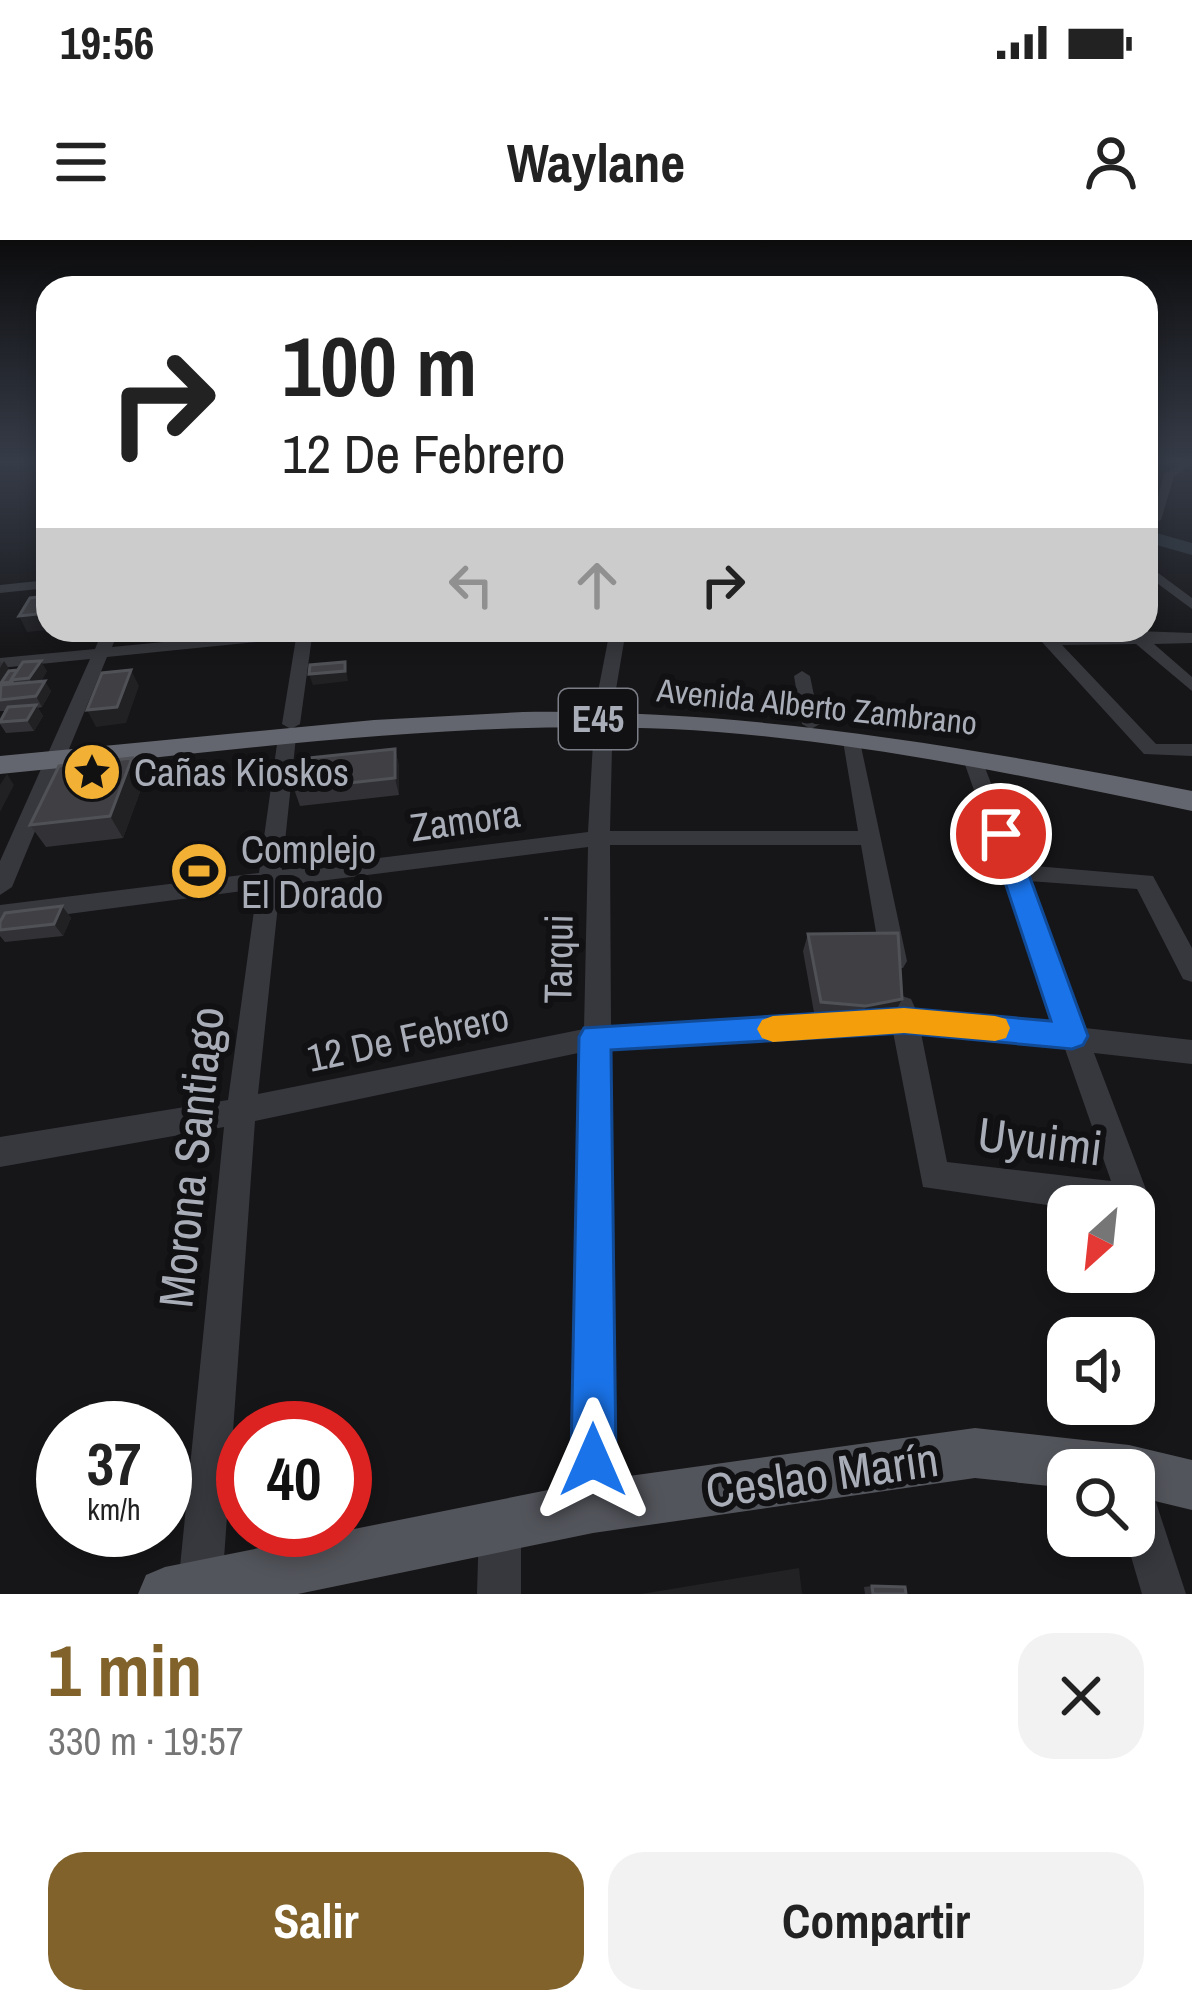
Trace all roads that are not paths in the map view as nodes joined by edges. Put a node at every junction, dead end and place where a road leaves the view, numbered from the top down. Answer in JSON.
{"nodes":[{"id":1,"x":1158,"y":577,"type":"edge"},
{"id":2,"x":36,"y":585,"type":"edge"},
{"id":3,"x":0,"y":589,"type":"edge"},
{"id":4,"x":1192,"y":604,"type":"edge"},
{"id":5,"x":1158,"y":636,"type":"edge"},
{"id":6,"x":1192,"y":638,"type":"edge"},
{"id":7,"x":105,"y":642,"type":"edge"},
{"id":8,"x":206,"y":642,"type":"edge"},
{"id":9,"x":302,"y":642,"type":"edge"},
{"id":10,"x":614,"y":642,"type":"edge"},
{"id":11,"x":1050,"y":642,"type":"edge"},
{"id":12,"x":1144,"y":642,"type":"edge"},
{"id":13,"x":99,"y":654,"type":"junction"},
{"id":14,"x":0,"y":663,"type":"edge"},
{"id":15,"x":802,"y":676,"type":"dead end"},
{"id":16,"x":1192,"y":686,"type":"edge"},
{"id":17,"x":603,"y":713,"type":"junction"},
{"id":18,"x":811,"y":724,"type":"junction"},
{"id":19,"x":289,"y":731,"type":"junction"},
{"id":20,"x":852,"y":741,"type":"junction"},
{"id":21,"x":0,"y":749,"type":"edge"},
{"id":22,"x":1192,"y":749,"type":"edge"},
{"id":23,"x":58,"y":752,"type":"junction"},
{"id":24,"x":974,"y":759,"type":"junction"},
{"id":25,"x":0,"y":765,"type":"edge"},
{"id":26,"x":1192,"y":787,"type":"edge"},
{"id":27,"x":1192,"y":801,"type":"edge"},
{"id":28,"x":599,"y":838,"type":"junction"},
{"id":29,"x":870,"y":838,"type":"junction"},
{"id":30,"x":1015,"y":872,"type":"junction"},
{"id":31,"x":268,"y":882,"type":"junction"},
{"id":32,"x":0,"y":887,"type":"edge"},
{"id":33,"x":0,"y":914,"type":"edge"},
{"id":34,"x":1192,"y":972,"type":"edge"},
{"id":35,"x":904,"y":1020,"type":"junction"},
{"id":36,"x":1072,"y":1036,"type":"junction"},
{"id":37,"x":595,"y":1037,"type":"junction"},
{"id":38,"x":1192,"y":1052,"type":"edge"},
{"id":39,"x":241,"y":1111,"type":"junction"},
{"id":40,"x":0,"y":1152,"type":"edge"},
{"id":41,"x":1047,"y":1461,"type":"edge"},
{"id":42,"x":1155,"y":1477,"type":"edge"},
{"id":43,"x":1192,"y":1486,"type":"edge"},
{"id":44,"x":593,"y":1508,"type":"junction"},
{"id":45,"x":500,"y":1526,"type":"junction"},
{"id":46,"x":1153,"y":1557,"type":"edge"},
{"id":47,"x":182,"y":1590,"type":"edge"},
{"id":48,"x":499,"y":1594,"type":"edge"},
{"id":49,"x":1164,"y":1594,"type":"edge"}],
"edges":[{"from":1,"to":4,"type":"street"},
{"from":2,"to":3,"type":"street"},
{"from":5,"to":6,"type":"street"},
{"from":7,"to":13,"type":"street"},
{"from":8,"to":13,"type":"street"},
{"from":9,"to":19,"type":"street","name":"Morona Santiago"},
{"from":10,"to":17,"type":"street","name":"Tarqui"},
{"from":11,"to":22,"type":"street"},
{"from":12,"to":16,"type":"street"},
{"from":13,"to":14,"type":"street"},
{"from":13,"to":23,"type":"street"},
{"from":15,"to":18,"type":"street"},
{"from":17,"to":18,"type":"highway","name":"Avenida Alberto Zambrano","number":"E45"},
{"from":17,"to":19,"type":"highway","name":"Avenida Alberto Zambrano","number":"E45"},
{"from":17,"to":20,"type":"highway","name":"Avenida Alberto Zambrano","number":"E45"},
{"from":17,"to":28,"type":"street","name":"Tarqui"},
{"from":18,"to":26,"type":"highway","name":"Avenida Alberto Zambrano","number":"E45"},
{"from":19,"to":23,"type":"highway","name":"Avenida Alberto Zambrano","number":"E45"},
{"from":19,"to":31,"type":"street","name":"Morona Santiago"},
{"from":20,"to":24,"type":"highway","name":"Avenida Alberto Zambrano","number":"E45"},
{"from":20,"to":29,"type":"street"},
{"from":21,"to":23,"type":"highway","name":"Avenida Alberto Zambrano","number":"E45"},
{"from":23,"to":25,"type":"highway","name":"Avenida Alberto Zambrano","number":"E45"},
{"from":23,"to":32,"type":"street"},
{"from":24,"to":27,"type":"highway","name":"Avenida Alberto Zambrano","number":"E45"},
{"from":24,"to":30,"type":"street"},
{"from":28,"to":29,"type":"street","name":"Zamora"},
{"from":28,"to":31,"type":"street","name":"Zamora"},
{"from":28,"to":37,"type":"street","name":"Tarqui"},
{"from":29,"to":35,"type":"street"},
{"from":30,"to":34,"type":"street"},
{"from":30,"to":36,"type":"street"},
{"from":31,"to":33,"type":"street","name":"Zamora"},
{"from":31,"to":39,"type":"street","name":"Morona Santiago"},
{"from":35,"to":36,"type":"street","name":"12 De Febrero"},
{"from":35,"to":36,"type":"street","name":"Uyuimi"},
{"from":35,"to":37,"type":"street","name":"12 De Febrero"},
{"from":36,"to":38,"type":"street","name":"12 De Febrero"},
{"from":37,"to":39,"type":"street","name":"12 De Febrero"},
{"from":37,"to":44,"type":"street","name":"Tarqui"},
{"from":39,"to":40,"type":"street","name":"12 De Febrero"},
{"from":39,"to":47,"type":"street","name":"Morona Santiago"},
{"from":41,"to":44,"type":"main road","name":"Ceslao Marín"},
{"from":42,"to":43,"type":"main road","name":"Ceslao Marín"},
{"from":44,"to":45,"type":"main road","name":"Ceslao Marín"},
{"from":45,"to":47,"type":"main road","name":"Ceslao Marín"},
{"from":45,"to":48,"type":"street"},
{"from":46,"to":49,"type":"street"}]}
